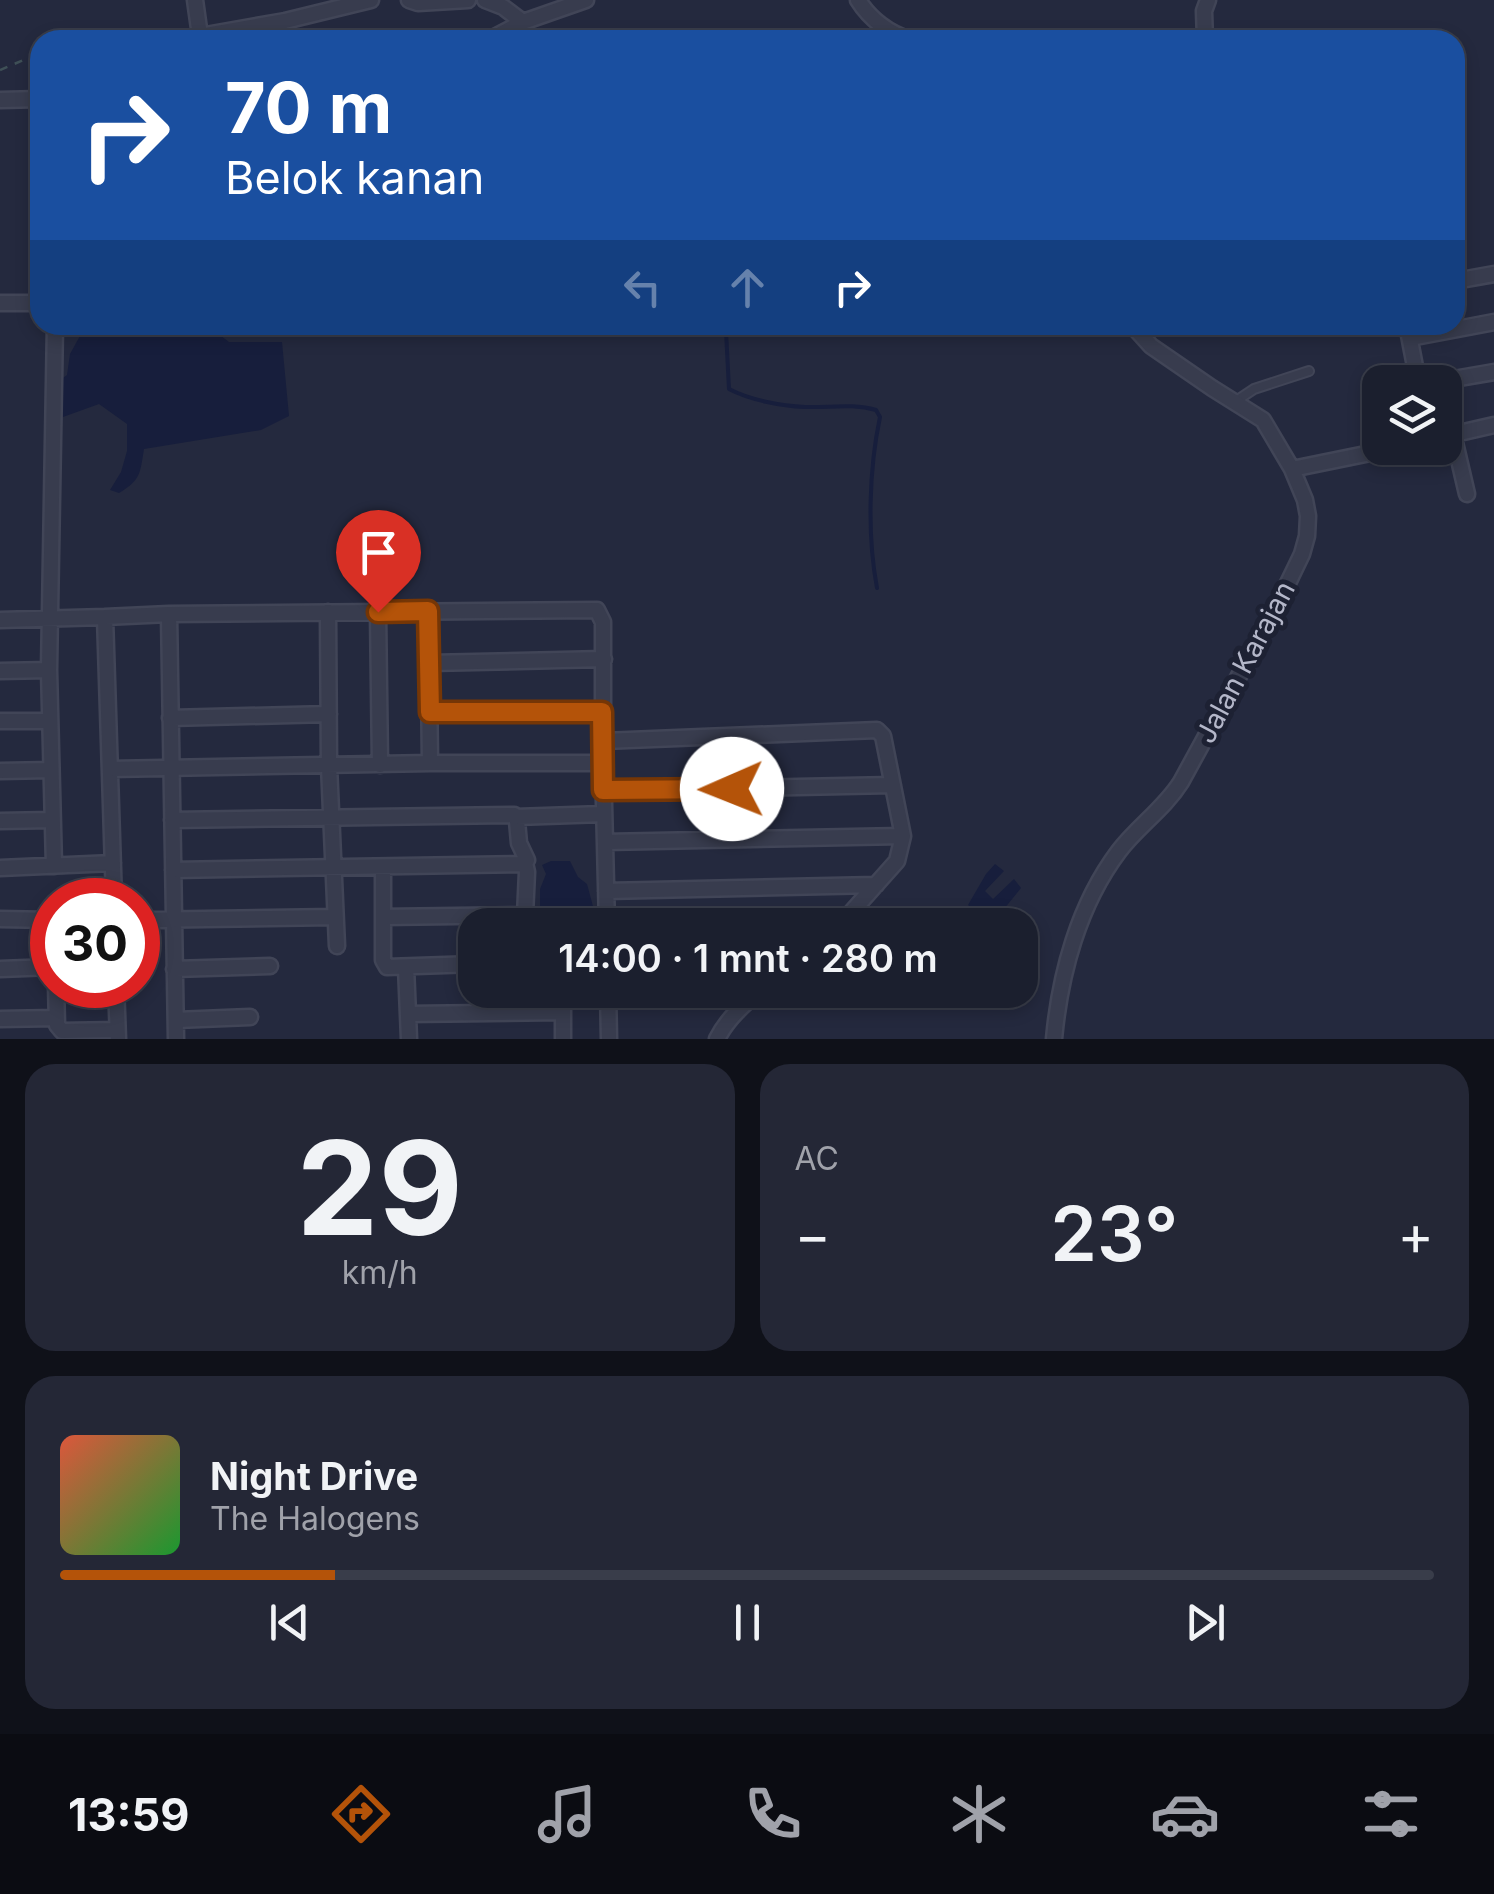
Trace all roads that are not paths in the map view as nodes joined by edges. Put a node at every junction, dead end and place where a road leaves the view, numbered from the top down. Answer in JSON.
{"nodes":[{"id":1,"x":195,"y":0,"type":"edge"},
{"id":2,"x":371,"y":0,"type":"edge"},
{"id":3,"x":410,"y":0,"type":"edge"},
{"id":4,"x":468,"y":0,"type":"edge"},
{"id":5,"x":485,"y":0,"type":"edge"},
{"id":6,"x":586,"y":0,"type":"edge"},
{"id":7,"x":858,"y":0,"type":"edge"},
{"id":8,"x":1208,"y":0,"type":"edge"},
{"id":9,"x":199,"y":30,"type":"edge"},
{"id":10,"x":234,"y":30,"type":"edge"},
{"id":11,"x":519,"y":30,"type":"edge"},
{"id":12,"x":890,"y":30,"type":"edge"},
{"id":13,"x":1204,"y":30,"type":"edge"},
{"id":14,"x":30,"y":99,"type":"edge"},
{"id":15,"x":1,"y":100,"type":"edge"},
{"id":16,"x":1494,"y":274,"type":"edge"},
{"id":17,"x":1465,"y":279,"type":"edge"},
{"id":18,"x":0,"y":303,"type":"edge"},
{"id":19,"x":30,"y":303,"type":"edge"},
{"id":20,"x":1494,"y":322,"type":"edge"},
{"id":21,"x":1465,"y":325,"type":"edge"},
{"id":22,"x":54,"y":335,"type":"edge"},
{"id":23,"x":1141,"y":335,"type":"edge"},
{"id":24,"x":1410,"y":335,"type":"edge"},
{"id":25,"x":1415,"y":365,"type":"edge"},
{"id":26,"x":1309,"y":371,"type":"dead end"},
{"id":27,"x":1494,"y":372,"type":"edge"},
{"id":28,"x":1462,"y":378,"type":"edge"},
{"id":29,"x":1235,"y":402,"type":"junction"},
{"id":30,"x":1494,"y":426,"type":"edge"},
{"id":31,"x":1462,"y":432,"type":"edge"},
{"id":32,"x":1362,"y":454,"type":"edge"},
{"id":33,"x":1458,"y":465,"type":"edge"},
{"id":34,"x":1292,"y":468,"type":"junction"},
{"id":35,"x":1467,"y":494,"type":"dead end"},
{"id":36,"x":428,"y":611,"type":"junction"},
{"id":37,"x":328,"y":612,"type":"junction"},
{"id":38,"x":378,"y":612,"type":"junction"},
{"id":39,"x":169,"y":614,"type":"junction"},
{"id":40,"x":105,"y":617,"type":"junction"},
{"id":41,"x":49,"y":619,"type":"junction"},
{"id":42,"x":0,"y":620,"type":"edge"},
{"id":43,"x":604,"y":659,"type":"junction"},
{"id":44,"x":429,"y":663,"type":"junction"},
{"id":45,"x":49,"y":670,"type":"junction"},
{"id":46,"x":0,"y":671,"type":"edge"},
{"id":47,"x":430,"y":712,"type":"junction"},
{"id":48,"x":602,"y":712,"type":"junction"},
{"id":49,"x":329,"y":714,"type":"junction"},
{"id":50,"x":170,"y":718,"type":"junction"},
{"id":51,"x":0,"y":721,"type":"edge"},
{"id":52,"x":50,"y":721,"type":"junction"},
{"id":53,"x":604,"y":741,"type":"junction"},
{"id":54,"x":430,"y":763,"type":"junction"},
{"id":55,"x":603,"y":763,"type":"junction"},
{"id":56,"x":380,"y":765,"type":"junction"},
{"id":57,"x":329,"y":766,"type":"junction"},
{"id":58,"x":171,"y":767,"type":"junction"},
{"id":59,"x":110,"y":768,"type":"junction"},
{"id":60,"x":51,"y":770,"type":"junction"},
{"id":61,"x":0,"y":771,"type":"edge"},
{"id":62,"x":893,"y":785,"type":"junction"},
{"id":63,"x":732,"y":789,"type":"junction"},
{"id":64,"x":603,"y":790,"type":"junction"},
{"id":65,"x":604,"y":814,"type":"junction"},
{"id":66,"x":516,"y":817,"type":"junction"},
{"id":67,"x":331,"y":818,"type":"junction"},
{"id":68,"x":51,"y":820,"type":"junction"},
{"id":69,"x":172,"y":820,"type":"junction"},
{"id":70,"x":0,"y":821,"type":"edge"},
{"id":71,"x":903,"y":836,"type":"junction"},
{"id":72,"x":734,"y":839,"type":"junction"},
{"id":73,"x":605,"y":842,"type":"junction"},
{"id":74,"x":113,"y":863,"type":"junction"},
{"id":75,"x":525,"y":863,"type":"junction"},
{"id":76,"x":54,"y":866,"type":"junction"},
{"id":77,"x":383,"y":867,"type":"junction"},
{"id":78,"x":0,"y":868,"type":"edge"},
{"id":79,"x":334,"y":868,"type":"junction"},
{"id":80,"x":174,"y":870,"type":"junction"},
{"id":81,"x":113,"y":878,"type":"edge"},
{"id":82,"x":876,"y":885,"type":"junction"},
{"id":83,"x":606,"y":891,"type":"junction"},
{"id":84,"x":528,"y":908,"type":"edge"},
{"id":85,"x":606,"y":908,"type":"edge"},
{"id":86,"x":855,"y":908,"type":"edge"},
{"id":87,"x":383,"y":917,"type":"junction"},
{"id":88,"x":334,"y":918,"type":"junction"},
{"id":89,"x":0,"y":919,"type":"edge"},
{"id":90,"x":160,"y":919,"type":"edge"},
{"id":91,"x":173,"y":919,"type":"junction"},
{"id":92,"x":458,"y":919,"type":"edge"},
{"id":93,"x":30,"y":920,"type":"edge"},
{"id":94,"x":336,"y":946,"type":"dead end"},
{"id":95,"x":458,"y":964,"type":"edge"},
{"id":96,"x":270,"y":966,"type":"dead end"},
{"id":97,"x":406,"y":966,"type":"junction"},
{"id":98,"x":30,"y":967,"type":"edge"},
{"id":99,"x":0,"y":968,"type":"edge"},
{"id":100,"x":174,"y":969,"type":"junction"},
{"id":101,"x":56,"y":1008,"type":"edge"},
{"id":102,"x":116,"y":1008,"type":"edge"},
{"id":103,"x":563,"y":1008,"type":"edge"},
{"id":104,"x":608,"y":1008,"type":"edge"},
{"id":105,"x":740,"y":1008,"type":"edge"},
{"id":106,"x":563,"y":1012,"type":"junction"},
{"id":107,"x":408,"y":1014,"type":"junction"},
{"id":108,"x":250,"y":1017,"type":"dead end"},
{"id":109,"x":56,"y":1018,"type":"junction"},
{"id":110,"x":0,"y":1019,"type":"edge"},
{"id":111,"x":176,"y":1020,"type":"junction"},
{"id":112,"x":117,"y":1034,"type":"edge"},
{"id":113,"x":176,"y":1039,"type":"edge"},
{"id":114,"x":409,"y":1039,"type":"edge"},
{"id":115,"x":563,"y":1039,"type":"edge"},
{"id":116,"x":609,"y":1039,"type":"edge"},
{"id":117,"x":717,"y":1039,"type":"edge"},
{"id":118,"x":1054,"y":1039,"type":"edge"}],
"edges":[{"from":1,"to":9,"type":"street"},
{"from":2,"to":10,"type":"street"},
{"from":3,"to":4,"type":"street"},
{"from":5,"to":11,"type":"street"},
{"from":6,"to":11,"type":"street"},
{"from":7,"to":12,"type":"street"},
{"from":8,"to":13,"type":"street"},
{"from":14,"to":15,"type":"street"},
{"from":16,"to":17,"type":"street"},
{"from":18,"to":19,"type":"street"},
{"from":20,"to":21,"type":"street"},
{"from":22,"to":41,"type":"street"},
{"from":23,"to":29,"type":"street","name":"Jalan Karajan"},
{"from":24,"to":25,"type":"street"},
{"from":26,"to":29,"type":"lane"},
{"from":27,"to":28,"type":"street"},
{"from":29,"to":34,"type":"street","name":"Jalan Karajan"},
{"from":30,"to":31,"type":"street"},
{"from":32,"to":34,"type":"street"},
{"from":33,"to":35,"type":"street"},
{"from":34,"to":118,"type":"street","name":"Jalan Karajan"},
{"from":36,"to":38,"type":"street"},
{"from":36,"to":43,"type":"street"},
{"from":36,"to":44,"type":"street"},
{"from":37,"to":38,"type":"street"},
{"from":37,"to":39,"type":"street"},
{"from":37,"to":49,"type":"street"},
{"from":38,"to":56,"type":"street"},
{"from":39,"to":40,"type":"street"},
{"from":39,"to":50,"type":"street"},
{"from":40,"to":41,"type":"street"},
{"from":40,"to":59,"type":"street"},
{"from":41,"to":42,"type":"street"},
{"from":41,"to":45,"type":"street"},
{"from":43,"to":44,"type":"street"},
{"from":43,"to":48,"type":"street"},
{"from":44,"to":47,"type":"street"},
{"from":45,"to":46,"type":"street"},
{"from":45,"to":52,"type":"street"},
{"from":47,"to":48,"type":"street"},
{"from":47,"to":54,"type":"street"},
{"from":48,"to":53,"type":"street"},
{"from":49,"to":50,"type":"street"},
{"from":49,"to":57,"type":"street"},
{"from":50,"to":58,"type":"street"},
{"from":51,"to":52,"type":"street"},
{"from":52,"to":60,"type":"street"},
{"from":53,"to":55,"type":"street"},
{"from":53,"to":62,"type":"street"},
{"from":54,"to":55,"type":"street"},
{"from":54,"to":56,"type":"street"},
{"from":55,"to":64,"type":"street"},
{"from":56,"to":57,"type":"street"},
{"from":57,"to":58,"type":"street"},
{"from":57,"to":67,"type":"street"},
{"from":58,"to":59,"type":"street"},
{"from":58,"to":69,"type":"street"},
{"from":59,"to":74,"type":"street"},
{"from":60,"to":61,"type":"street"},
{"from":60,"to":68,"type":"street"},
{"from":62,"to":63,"type":"street"},
{"from":62,"to":71,"type":"street"},
{"from":63,"to":64,"type":"street"},
{"from":63,"to":72,"type":"street"},
{"from":64,"to":65,"type":"street"},
{"from":65,"to":66,"type":"street"},
{"from":65,"to":73,"type":"street"},
{"from":66,"to":67,"type":"street"},
{"from":66,"to":75,"type":"street"},
{"from":67,"to":69,"type":"street"},
{"from":67,"to":79,"type":"street"},
{"from":68,"to":70,"type":"street"},
{"from":68,"to":76,"type":"street"},
{"from":69,"to":80,"type":"street"},
{"from":71,"to":72,"type":"street"},
{"from":71,"to":82,"type":"street"},
{"from":72,"to":73,"type":"street"},
{"from":73,"to":83,"type":"street"},
{"from":74,"to":76,"type":"street"},
{"from":74,"to":81,"type":"street"},
{"from":75,"to":77,"type":"street"},
{"from":75,"to":84,"type":"street"},
{"from":76,"to":78,"type":"street"},
{"from":77,"to":79,"type":"street"},
{"from":77,"to":87,"type":"street"},
{"from":79,"to":80,"type":"street"},
{"from":79,"to":88,"type":"street"},
{"from":80,"to":91,"type":"street"},
{"from":82,"to":83,"type":"street"},
{"from":82,"to":86,"type":"street"},
{"from":83,"to":85,"type":"street"},
{"from":87,"to":92,"type":"street"},
{"from":87,"to":97,"type":"street"},
{"from":88,"to":91,"type":"street"},
{"from":88,"to":94,"type":"street"},
{"from":89,"to":93,"type":"street"},
{"from":90,"to":91,"type":"street"},
{"from":91,"to":100,"type":"street"},
{"from":95,"to":97,"type":"street"},
{"from":96,"to":100,"type":"street"},
{"from":97,"to":107,"type":"street"},
{"from":98,"to":99,"type":"street"},
{"from":100,"to":111,"type":"street"},
{"from":101,"to":109,"type":"street"},
{"from":102,"to":112,"type":"street"},
{"from":103,"to":106,"type":"street"},
{"from":104,"to":116,"type":"street"},
{"from":105,"to":117,"type":"street"},
{"from":106,"to":107,"type":"street"},
{"from":106,"to":115,"type":"street"},
{"from":107,"to":114,"type":"street"},
{"from":108,"to":111,"type":"street"},
{"from":109,"to":110,"type":"street"},
{"from":109,"to":112,"type":"street"},
{"from":111,"to":113,"type":"street"}]}
